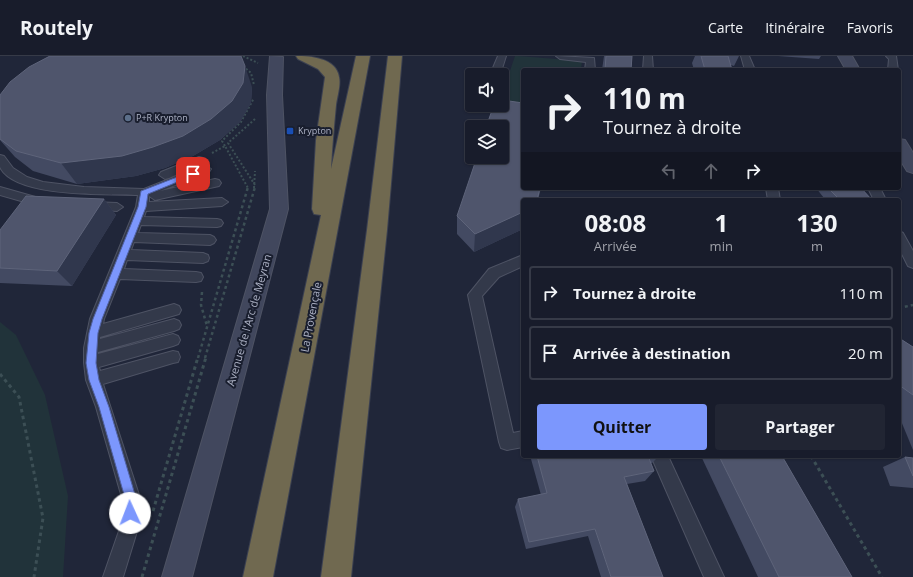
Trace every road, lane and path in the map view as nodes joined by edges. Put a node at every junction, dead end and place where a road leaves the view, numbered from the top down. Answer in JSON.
{"nodes":[{"id":1,"x":291,"y":56,"type":"edge"},
{"id":2,"x":303,"y":56,"type":"edge"},
{"id":3,"x":362,"y":56,"type":"edge"},
{"id":4,"x":395,"y":56,"type":"edge"},
{"id":5,"x":502,"y":56,"type":"edge"},
{"id":6,"x":560,"y":56,"type":"edge"},
{"id":7,"x":648,"y":56,"type":"edge"},
{"id":8,"x":745,"y":56,"type":"edge"},
{"id":9,"x":845,"y":56,"type":"edge"},
{"id":10,"x":890,"y":56,"type":"edge"},
{"id":11,"x":271,"y":57,"type":"edge"},
{"id":12,"x":410,"y":58,"type":"dead end"},
{"id":13,"x":240,"y":63,"type":"edge"},
{"id":14,"x":498,"y":68,"type":"edge"},
{"id":15,"x":590,"y":68,"type":"edge"},
{"id":16,"x":648,"y":68,"type":"edge"},
{"id":17,"x":749,"y":68,"type":"edge"},
{"id":18,"x":853,"y":68,"type":"edge"},
{"id":19,"x":893,"y":68,"type":"edge"},
{"id":20,"x":254,"y":89,"type":"dead end"},
{"id":21,"x":254,"y":96,"type":"dead end"},
{"id":22,"x":509,"y":111,"type":"edge"},
{"id":23,"x":521,"y":113,"type":"edge"},
{"id":24,"x":257,"y":118,"type":"dead end"},
{"id":25,"x":387,"y":124,"type":"junction"},
{"id":26,"x":225,"y":146,"type":"dead end"},
{"id":27,"x":901,"y":149,"type":"edge"},
{"id":28,"x":0,"y":158,"type":"edge"},
{"id":29,"x":202,"y":164,"type":"dead end"},
{"id":30,"x":913,"y":167,"type":"edge"},
{"id":31,"x":215,"y":183,"type":"dead end"},
{"id":32,"x":248,"y":187,"type":"dead end"},
{"id":33,"x":0,"y":191,"type":"edge"},
{"id":34,"x":143,"y":197,"type":"junction"},
{"id":35,"x":222,"y":202,"type":"dead end"},
{"id":36,"x":57,"y":205,"type":"edge"},
{"id":37,"x":79,"y":206,"type":"edge"},
{"id":38,"x":117,"y":207,"type":"dead end"},
{"id":39,"x":137,"y":221,"type":"junction"},
{"id":40,"x":217,"y":223,"type":"dead end"},
{"id":41,"x":131,"y":237,"type":"junction"},
{"id":42,"x":210,"y":240,"type":"dead end"},
{"id":43,"x":901,"y":240,"type":"edge"},
{"id":44,"x":124,"y":255,"type":"junction"},
{"id":45,"x":204,"y":258,"type":"dead end"},
{"id":46,"x":521,"y":261,"type":"edge"},
{"id":47,"x":913,"y":263,"type":"edge"},
{"id":48,"x":116,"y":274,"type":"junction"},
{"id":49,"x":196,"y":277,"type":"dead end"},
{"id":50,"x":318,"y":278,"type":"junction"},
{"id":51,"x":200,"y":299,"type":"dead end"},
{"id":52,"x":913,"y":305,"type":"edge"},
{"id":53,"x":901,"y":307,"type":"edge"},
{"id":54,"x":174,"y":310,"type":"dead end"},
{"id":55,"x":174,"y":325,"type":"dead end"},
{"id":56,"x":207,"y":326,"type":"junction"},
{"id":57,"x":173,"y":340,"type":"dead end"},
{"id":58,"x":92,"y":348,"type":"junction"},
{"id":59,"x":173,"y":357,"type":"dead end"},
{"id":60,"x":0,"y":374,"type":"edge"},
{"id":61,"x":94,"y":380,"type":"junction"},
{"id":62,"x":521,"y":439,"type":"edge"},
{"id":63,"x":660,"y":458,"type":"edge"},
{"id":64,"x":812,"y":458,"type":"edge"},
{"id":65,"x":151,"y":516,"type":"dead end"},
{"id":66,"x":34,"y":577,"type":"edge"},
{"id":67,"x":113,"y":577,"type":"edge"},
{"id":68,"x":142,"y":577,"type":"edge"},
{"id":69,"x":177,"y":577,"type":"edge"},
{"id":70,"x":258,"y":577,"type":"edge"},
{"id":71,"x":336,"y":577,"type":"edge"},
{"id":72,"x":714,"y":577,"type":"edge"},
{"id":73,"x":882,"y":577,"type":"edge"}],
"edges":[{"from":1,"to":11,"type":"main road","name":"Avenue de l'Arc de Meyran"},
{"from":2,"to":50,"type":"highway"},
{"from":3,"to":50,"type":"highway","name":"La Provençale"},
{"from":4,"to":25,"type":"highway"},
{"from":5,"to":14,"type":"lane"},
{"from":6,"to":15,"type":"lane"},
{"from":7,"to":16,"type":"lane"},
{"from":8,"to":17,"type":"lane"},
{"from":9,"to":18,"type":"main road"},
{"from":10,"to":19,"type":"lane"},
{"from":11,"to":69,"type":"main road","name":"Avenue de l'Arc de Meyran"},
{"from":12,"to":25,"type":"highway"},
{"from":13,"to":20,"type":"path"},
{"from":21,"to":26,"type":"path"},
{"from":22,"to":23,"type":"lane"},
{"from":24,"to":68,"type":"path"},
{"from":25,"to":71,"type":"highway"},
{"from":27,"to":30,"type":"main road"},
{"from":28,"to":34,"type":"lane"},
{"from":29,"to":34,"type":"lane"},
{"from":31,"to":34,"type":"lane"},
{"from":32,"to":56,"type":"path"},
{"from":33,"to":36,"type":"lane"},
{"from":34,"to":35,"type":"lane"},
{"from":34,"to":39,"type":"lane"},
{"from":37,"to":38,"type":"lane"},
{"from":39,"to":40,"type":"lane"},
{"from":39,"to":41,"type":"lane"},
{"from":41,"to":42,"type":"lane"},
{"from":41,"to":44,"type":"lane"},
{"from":43,"to":47,"type":"lane"},
{"from":44,"to":45,"type":"lane"},
{"from":44,"to":48,"type":"lane"},
{"from":46,"to":62,"type":"lane"},
{"from":48,"to":49,"type":"lane"},
{"from":48,"to":58,"type":"lane"},
{"from":50,"to":70,"type":"highway","name":"La Provençale"},
{"from":51,"to":56,"type":"path"},
{"from":52,"to":53,"type":"path"},
{"from":54,"to":58,"type":"lane"},
{"from":55,"to":58,"type":"lane"},
{"from":56,"to":65,"type":"path"},
{"from":57,"to":58,"type":"lane"},
{"from":58,"to":61,"type":"lane"},
{"from":59,"to":61,"type":"lane"},
{"from":60,"to":66,"type":"path"},
{"from":61,"to":67,"type":"lane"},
{"from":63,"to":72,"type":"lane"},
{"from":64,"to":73,"type":"path"}]}
